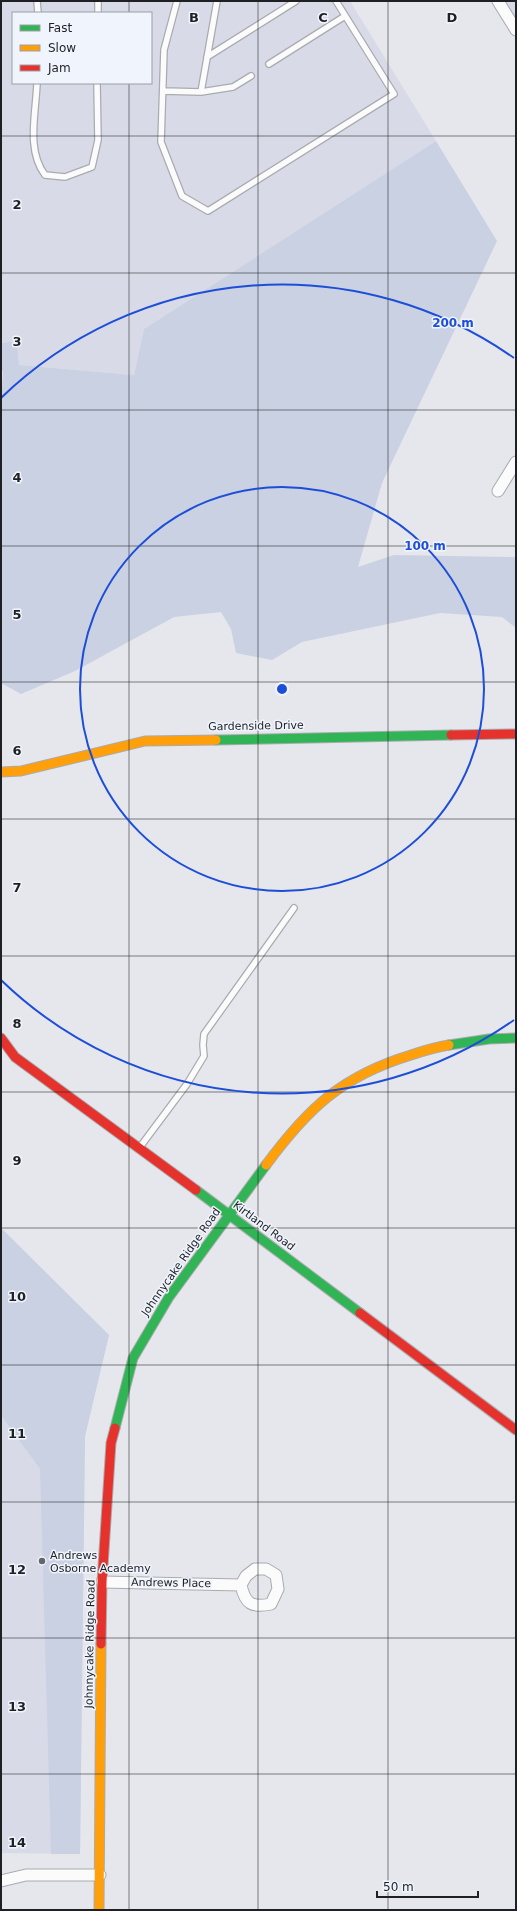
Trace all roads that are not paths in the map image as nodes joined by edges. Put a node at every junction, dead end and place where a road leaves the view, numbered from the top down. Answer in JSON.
{"nodes":[{"id":1,"x":37,"y":1,"type":"edge"},
{"id":2,"x":98,"y":1,"type":"edge"},
{"id":3,"x":177,"y":1,"type":"edge"},
{"id":4,"x":223,"y":1,"type":"edge"},
{"id":5,"x":296,"y":1,"type":"edge"},
{"id":6,"x":336,"y":1,"type":"edge"},
{"id":7,"x":498,"y":1,"type":"edge"},
{"id":8,"x":216,"y":4,"type":"edge"},
{"id":9,"x":38,"y":12,"type":"edge"},
{"id":10,"x":98,"y":12,"type":"edge"},
{"id":11,"x":345,"y":16,"type":"junction"},
{"id":12,"x":516,"y":30,"type":"edge"},
{"id":13,"x":207,"y":57,"type":"junction"},
{"id":14,"x":269,"y":64,"type":"dead end"},
{"id":15,"x":251,"y":76,"type":"dead end"},
{"id":16,"x":37,"y":84,"type":"edge"},
{"id":17,"x":97,"y":84,"type":"edge"},
{"id":18,"x":163,"y":91,"type":"junction"},
{"id":19,"x":201,"y":92,"type":"junction"},
{"id":20,"x":516,"y":462,"type":"edge"},
{"id":21,"x":498,"y":491,"type":"dead end"},
{"id":22,"x":516,"y":734,"type":"edge"},
{"id":23,"x":1,"y":772,"type":"edge"},
{"id":24,"x":294,"y":908,"type":"dead end"},
{"id":25,"x":1,"y":1038,"type":"edge"},
{"id":26,"x":516,"y":1038,"type":"edge"},
{"id":27,"x":139,"y":1149,"type":"junction"},
{"id":28,"x":229,"y":1214,"type":"junction"},
{"id":29,"x":516,"y":1430,"type":"edge"},
{"id":30,"x":102,"y":1582,"type":"junction"},
{"id":31,"x":241,"y":1585,"type":"dead end"},
{"id":32,"x":100,"y":1875,"type":"junction"},
{"id":33,"x":1,"y":1881,"type":"edge"},
{"id":34,"x":100,"y":1910,"type":"edge"}],
"edges":[{"from":1,"to":9,"type":"lane"},
{"from":2,"to":10,"type":"lane"},
{"from":3,"to":18,"type":"lane"},
{"from":4,"to":8,"type":"lane"},
{"from":5,"to":13,"type":"lane"},
{"from":6,"to":11,"type":"lane"},
{"from":7,"to":12,"type":"street"},
{"from":8,"to":13,"type":"lane"},
{"from":11,"to":14,"type":"lane"},
{"from":11,"to":18,"type":"lane"},
{"from":13,"to":19,"type":"lane"},
{"from":15,"to":19,"type":"lane"},
{"from":16,"to":17,"type":"lane"},
{"from":18,"to":19,"type":"lane"},
{"from":20,"to":21,"type":"street"},
{"from":22,"to":23,"type":"street","name":"Gardenside Drive"},
{"from":24,"to":27,"type":"lane"},
{"from":25,"to":27,"type":"street","name":"Kirtland Road"},
{"from":26,"to":28,"type":"street","name":"Johnnycake Ridge Road"},
{"from":27,"to":28,"type":"street","name":"Kirtland Road"},
{"from":28,"to":29,"type":"street","name":"Kirtland Road"},
{"from":28,"to":30,"type":"street","name":"Johnnycake Ridge Road"},
{"from":30,"to":31,"type":"street","name":"Andrews Place"},
{"from":30,"to":32,"type":"street","name":"Johnnycake Ridge Road"},
{"from":32,"to":33,"type":"street"},
{"from":32,"to":34,"type":"street","name":"Johnnycake Ridge Road"}]}
